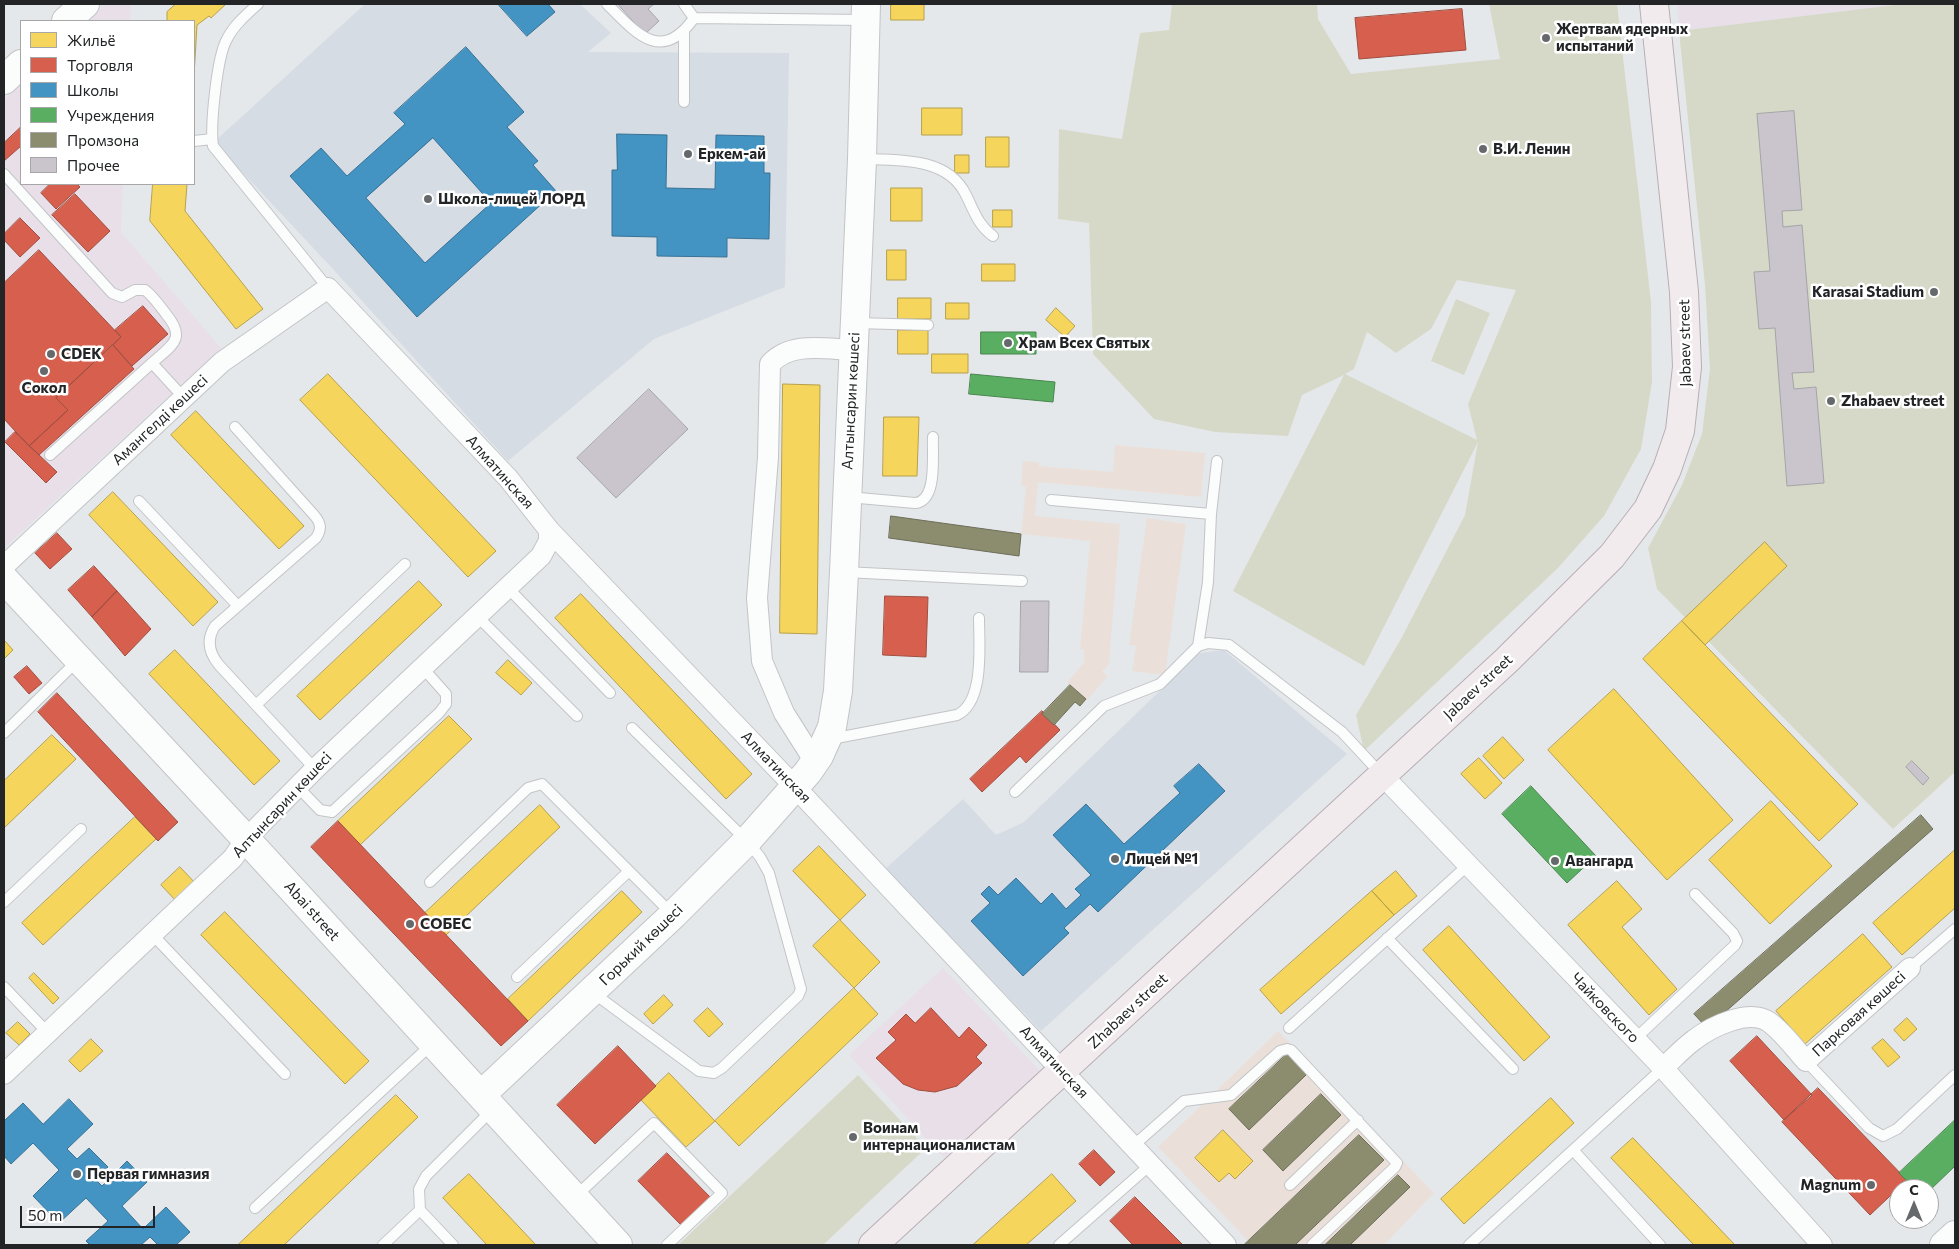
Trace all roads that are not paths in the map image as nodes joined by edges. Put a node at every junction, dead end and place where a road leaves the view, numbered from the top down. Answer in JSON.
{"nodes":[{"id":1,"x":258,"y":4,"type":"edge"},
{"id":2,"x":607,"y":4,"type":"edge"},
{"id":3,"x":684,"y":4,"type":"edge"},
{"id":4,"x":1654,"y":4,"type":"edge"},
{"id":5,"x":866,"y":12,"type":"edge"},
{"id":6,"x":694,"y":18,"type":"junction"},
{"id":7,"x":684,"y":32,"type":"junction"},
{"id":8,"x":20,"y":65,"type":"edge"},
{"id":9,"x":4,"y":80,"type":"edge"},
{"id":10,"x":684,"y":102,"type":"dead end"},
{"id":11,"x":212,"y":139,"type":"junction"},
{"id":12,"x":195,"y":141,"type":"edge"},
{"id":13,"x":862,"y":159,"type":"junction"},
{"id":14,"x":4,"y":174,"type":"edge"},
{"id":15,"x":993,"y":236,"type":"dead end"},
{"id":16,"x":328,"y":288,"type":"junction"},
{"id":17,"x":855,"y":323,"type":"junction"},
{"id":18,"x":928,"y":325,"type":"dead end"},
{"id":19,"x":854,"y":350,"type":"junction"},
{"id":20,"x":152,"y":363,"type":"junction"},
{"id":21,"x":184,"y":398,"type":"junction"},
{"id":22,"x":235,"y":427,"type":"dead end"},
{"id":23,"x":933,"y":437,"type":"dead end"},
{"id":24,"x":50,"y":455,"type":"dead end"},
{"id":25,"x":1217,"y":462,"type":"dead end"},
{"id":26,"x":847,"y":497,"type":"junction"},
{"id":27,"x":1051,"y":500,"type":"dead end"},
{"id":28,"x":139,"y":501,"type":"dead end"},
{"id":29,"x":1211,"y":514,"type":"junction"},
{"id":30,"x":549,"y":530,"type":"junction"},
{"id":31,"x":405,"y":564,"type":"dead end"},
{"id":32,"x":4,"y":566,"type":"edge"},
{"id":33,"x":844,"y":572,"type":"junction"},
{"id":34,"x":4,"y":579,"type":"edge"},
{"id":35,"x":1022,"y":581,"type":"dead end"},
{"id":36,"x":507,"y":587,"type":"junction"},
{"id":37,"x":238,"y":606,"type":"junction"},
{"id":38,"x":476,"y":614,"type":"junction"},
{"id":39,"x":979,"y":618,"type":"dead end"},
{"id":40,"x":1198,"y":646,"type":"junction"},
{"id":41,"x":75,"y":663,"type":"junction"},
{"id":42,"x":422,"y":667,"type":"junction"},
{"id":43,"x":610,"y":693,"type":"dead end"},
{"id":44,"x":257,"y":704,"type":"junction"},
{"id":45,"x":577,"y":716,"type":"dead end"},
{"id":46,"x":632,"y":728,"type":"dead end"},
{"id":47,"x":4,"y":733,"type":"edge"},
{"id":48,"x":821,"y":750,"type":"junction"},
{"id":49,"x":315,"y":769,"type":"junction"},
{"id":50,"x":1383,"y":776,"type":"junction"},
{"id":51,"x":298,"y":786,"type":"junction"},
{"id":52,"x":795,"y":787,"type":"junction"},
{"id":53,"x":1015,"y":792,"type":"dead end"},
{"id":54,"x":81,"y":829,"type":"dead end"},
{"id":55,"x":246,"y":839,"type":"junction"},
{"id":56,"x":747,"y":841,"type":"junction"},
{"id":57,"x":1468,"y":865,"type":"junction"},
{"id":58,"x":629,"y":871,"type":"junction"},
{"id":59,"x":430,"y":882,"type":"dead end"},
{"id":60,"x":1695,"y":894,"type":"dead end"},
{"id":61,"x":4,"y":902,"type":"edge"},
{"id":62,"x":673,"y":915,"type":"junction"},
{"id":63,"x":1955,"y":929,"type":"edge"},
{"id":64,"x":152,"y":934,"type":"junction"},
{"id":65,"x":1387,"y":938,"type":"junction"},
{"id":66,"x":1910,"y":968,"type":"joint"},
{"id":67,"x":517,"y":977,"type":"dead end"},
{"id":68,"x":4,"y":987,"type":"edge"},
{"id":69,"x":592,"y":992,"type":"junction"},
{"id":70,"x":1288,"y":1028,"type":"dead end"},
{"id":71,"x":47,"y":1032,"type":"junction"},
{"id":72,"x":1635,"y":1039,"type":"junction"},
{"id":73,"x":432,"y":1044,"type":"junction"},
{"id":74,"x":1806,"y":1062,"type":"junction"},
{"id":75,"x":1663,"y":1068,"type":"junction"},
{"id":76,"x":1513,"y":1069,"type":"dead end"},
{"id":77,"x":1063,"y":1072,"type":"junction"},
{"id":78,"x":4,"y":1074,"type":"edge"},
{"id":79,"x":285,"y":1074,"type":"dead end"},
{"id":80,"x":1955,"y":1075,"type":"edge"},
{"id":81,"x":487,"y":1102,"type":"junction"},
{"id":82,"x":1358,"y":1120,"type":"junction"},
{"id":83,"x":1133,"y":1146,"type":"junction"},
{"id":84,"x":1573,"y":1150,"type":"junction"},
{"id":85,"x":1150,"y":1164,"type":"junction"},
{"id":86,"x":1290,"y":1185,"type":"dead end"},
{"id":87,"x":573,"y":1198,"type":"junction"},
{"id":88,"x":255,"y":1208,"type":"dead end"},
{"id":89,"x":420,"y":1210,"type":"junction"},
{"id":90,"x":1955,"y":1235,"type":"edge"},
{"id":91,"x":383,"y":1245,"type":"edge"},
{"id":92,"x":453,"y":1245,"type":"edge"},
{"id":93,"x":618,"y":1245,"type":"edge"},
{"id":94,"x":667,"y":1245,"type":"edge"},
{"id":95,"x":873,"y":1245,"type":"edge"},
{"id":96,"x":1059,"y":1245,"type":"edge"},
{"id":97,"x":1226,"y":1245,"type":"edge"},
{"id":98,"x":1312,"y":1245,"type":"edge"},
{"id":99,"x":1469,"y":1245,"type":"edge"},
{"id":100,"x":1660,"y":1245,"type":"edge"},
{"id":101,"x":1822,"y":1245,"type":"edge"},
{"id":102,"x":1944,"y":1245,"type":"edge"}],
"edges":[{"from":1,"to":11,"type":"lane"},
{"from":2,"to":7,"type":"lane"},
{"from":3,"to":6,"type":"lane"},
{"from":4,"to":50,"type":"main road","name":"Jabaev street"},
{"from":5,"to":6,"type":"lane"},
{"from":5,"to":13,"type":"street","name":"Алтынсарин көшесі"},
{"from":6,"to":7,"type":"lane"},
{"from":7,"to":10,"type":"lane"},
{"from":8,"to":9,"type":"street"},
{"from":11,"to":12,"type":"lane"},
{"from":11,"to":16,"type":"lane"},
{"from":13,"to":15,"type":"lane"},
{"from":13,"to":17,"type":"street","name":"Алтынсарин көшесі"},
{"from":14,"to":20,"type":"lane"},
{"from":16,"to":21,"type":"street","name":"Амангелді көшесі"},
{"from":16,"to":30,"type":"street","name":"Алматинская"},
{"from":17,"to":18,"type":"lane"},
{"from":17,"to":19,"type":"street","name":"Алтынсарин көшесі"},
{"from":19,"to":26,"type":"street","name":"Алтынсарин көшесі"},
{"from":19,"to":48,"type":"street"},
{"from":20,"to":21,"type":"lane"},
{"from":20,"to":24,"type":"lane"},
{"from":21,"to":32,"type":"street","name":"Амангелді көшесі"},
{"from":22,"to":37,"type":"lane"},
{"from":23,"to":26,"type":"lane"},
{"from":25,"to":29,"type":"lane"},
{"from":26,"to":33,"type":"street","name":"Алтынсарин көшесі"},
{"from":27,"to":29,"type":"lane"},
{"from":28,"to":37,"type":"lane"},
{"from":29,"to":40,"type":"lane"},
{"from":30,"to":36,"type":"street","name":"Алтынсарин көшесі"},
{"from":30,"to":52,"type":"street","name":"Алматинская"},
{"from":31,"to":44,"type":"lane"},
{"from":33,"to":35,"type":"lane"},
{"from":33,"to":48,"type":"street","name":"Алтынсарин көшесі"},
{"from":34,"to":41,"type":"street","name":"Abai street"},
{"from":36,"to":38,"type":"street","name":"Алтынсарин көшесі"},
{"from":36,"to":43,"type":"lane"},
{"from":37,"to":44,"type":"lane"},
{"from":38,"to":42,"type":"street","name":"Алтынсарин көшесі"},
{"from":38,"to":45,"type":"lane"},
{"from":39,"to":48,"type":"lane"},
{"from":40,"to":50,"type":"lane"},
{"from":40,"to":53,"type":"lane"},
{"from":41,"to":47,"type":"lane"},
{"from":41,"to":55,"type":"street","name":"Abai street"},
{"from":42,"to":49,"type":"street","name":"Алтынсарин көшесі"},
{"from":42,"to":51,"type":"lane"},
{"from":44,"to":49,"type":"lane"},
{"from":46,"to":56,"type":"lane"},
{"from":48,"to":52,"type":"street","name":"Алтынсарин көшесі"},
{"from":49,"to":51,"type":"street","name":"Алтынсарин көшесі"},
{"from":50,"to":57,"type":"street","name":"Чайковского"},
{"from":50,"to":77,"type":"main road","name":"Zhabaev street"},
{"from":51,"to":55,"type":"street","name":"Алтынсарин көшесі"},
{"from":52,"to":56,"type":"street","name":"Горький көшесі"},
{"from":52,"to":77,"type":"street","name":"Алматинская"},
{"from":54,"to":61,"type":"lane"},
{"from":55,"to":64,"type":"street","name":"Алтынсарин көшесі"},
{"from":55,"to":73,"type":"street","name":"Abai street"},
{"from":56,"to":62,"type":"street","name":"Горький көшесі"},
{"from":56,"to":69,"type":"lane"},
{"from":57,"to":65,"type":"lane"},
{"from":57,"to":72,"type":"street","name":"Чайковского"},
{"from":58,"to":59,"type":"lane"},
{"from":58,"to":62,"type":"lane"},
{"from":58,"to":67,"type":"lane"},
{"from":60,"to":72,"type":"lane"},
{"from":62,"to":69,"type":"street","name":"Горький көшесі"},
{"from":63,"to":66,"type":"lane"},
{"from":64,"to":71,"type":"street","name":"Алтынсарин көшесі"},
{"from":64,"to":79,"type":"lane"},
{"from":65,"to":70,"type":"lane"},
{"from":65,"to":76,"type":"lane"},
{"from":66,"to":74,"type":"street","name":"Парковая көшесі"},
{"from":68,"to":71,"type":"lane"},
{"from":69,"to":81,"type":"street","name":"Горький көшесі"},
{"from":71,"to":78,"type":"street","name":"Алтынсарин көшесі"},
{"from":72,"to":75,"type":"street","name":"Чайковского"},
{"from":73,"to":81,"type":"street","name":"Abai street"},
{"from":73,"to":88,"type":"lane"},
{"from":74,"to":75,"type":"street","name":"Парковая көшесі"},
{"from":74,"to":80,"type":"lane"},
{"from":75,"to":84,"type":"lane"},
{"from":75,"to":101,"type":"street","name":"Чайковского"},
{"from":77,"to":83,"type":"street","name":"Алматинская"},
{"from":77,"to":95,"type":"main road","name":"Zhabaev street"},
{"from":81,"to":87,"type":"street","name":"Abai street"},
{"from":81,"to":89,"type":"lane"},
{"from":82,"to":83,"type":"lane"},
{"from":82,"to":86,"type":"lane"},
{"from":82,"to":98,"type":"lane"},
{"from":83,"to":85,"type":"street","name":"Алматинская"},
{"from":84,"to":99,"type":"lane"},
{"from":84,"to":100,"type":"lane"},
{"from":85,"to":96,"type":"lane"},
{"from":85,"to":97,"type":"street","name":"Алматинская"},
{"from":87,"to":93,"type":"street","name":"Abai street"},
{"from":87,"to":94,"type":"lane"},
{"from":89,"to":91,"type":"lane"},
{"from":89,"to":92,"type":"lane"},
{"from":90,"to":102,"type":"street"}]}
